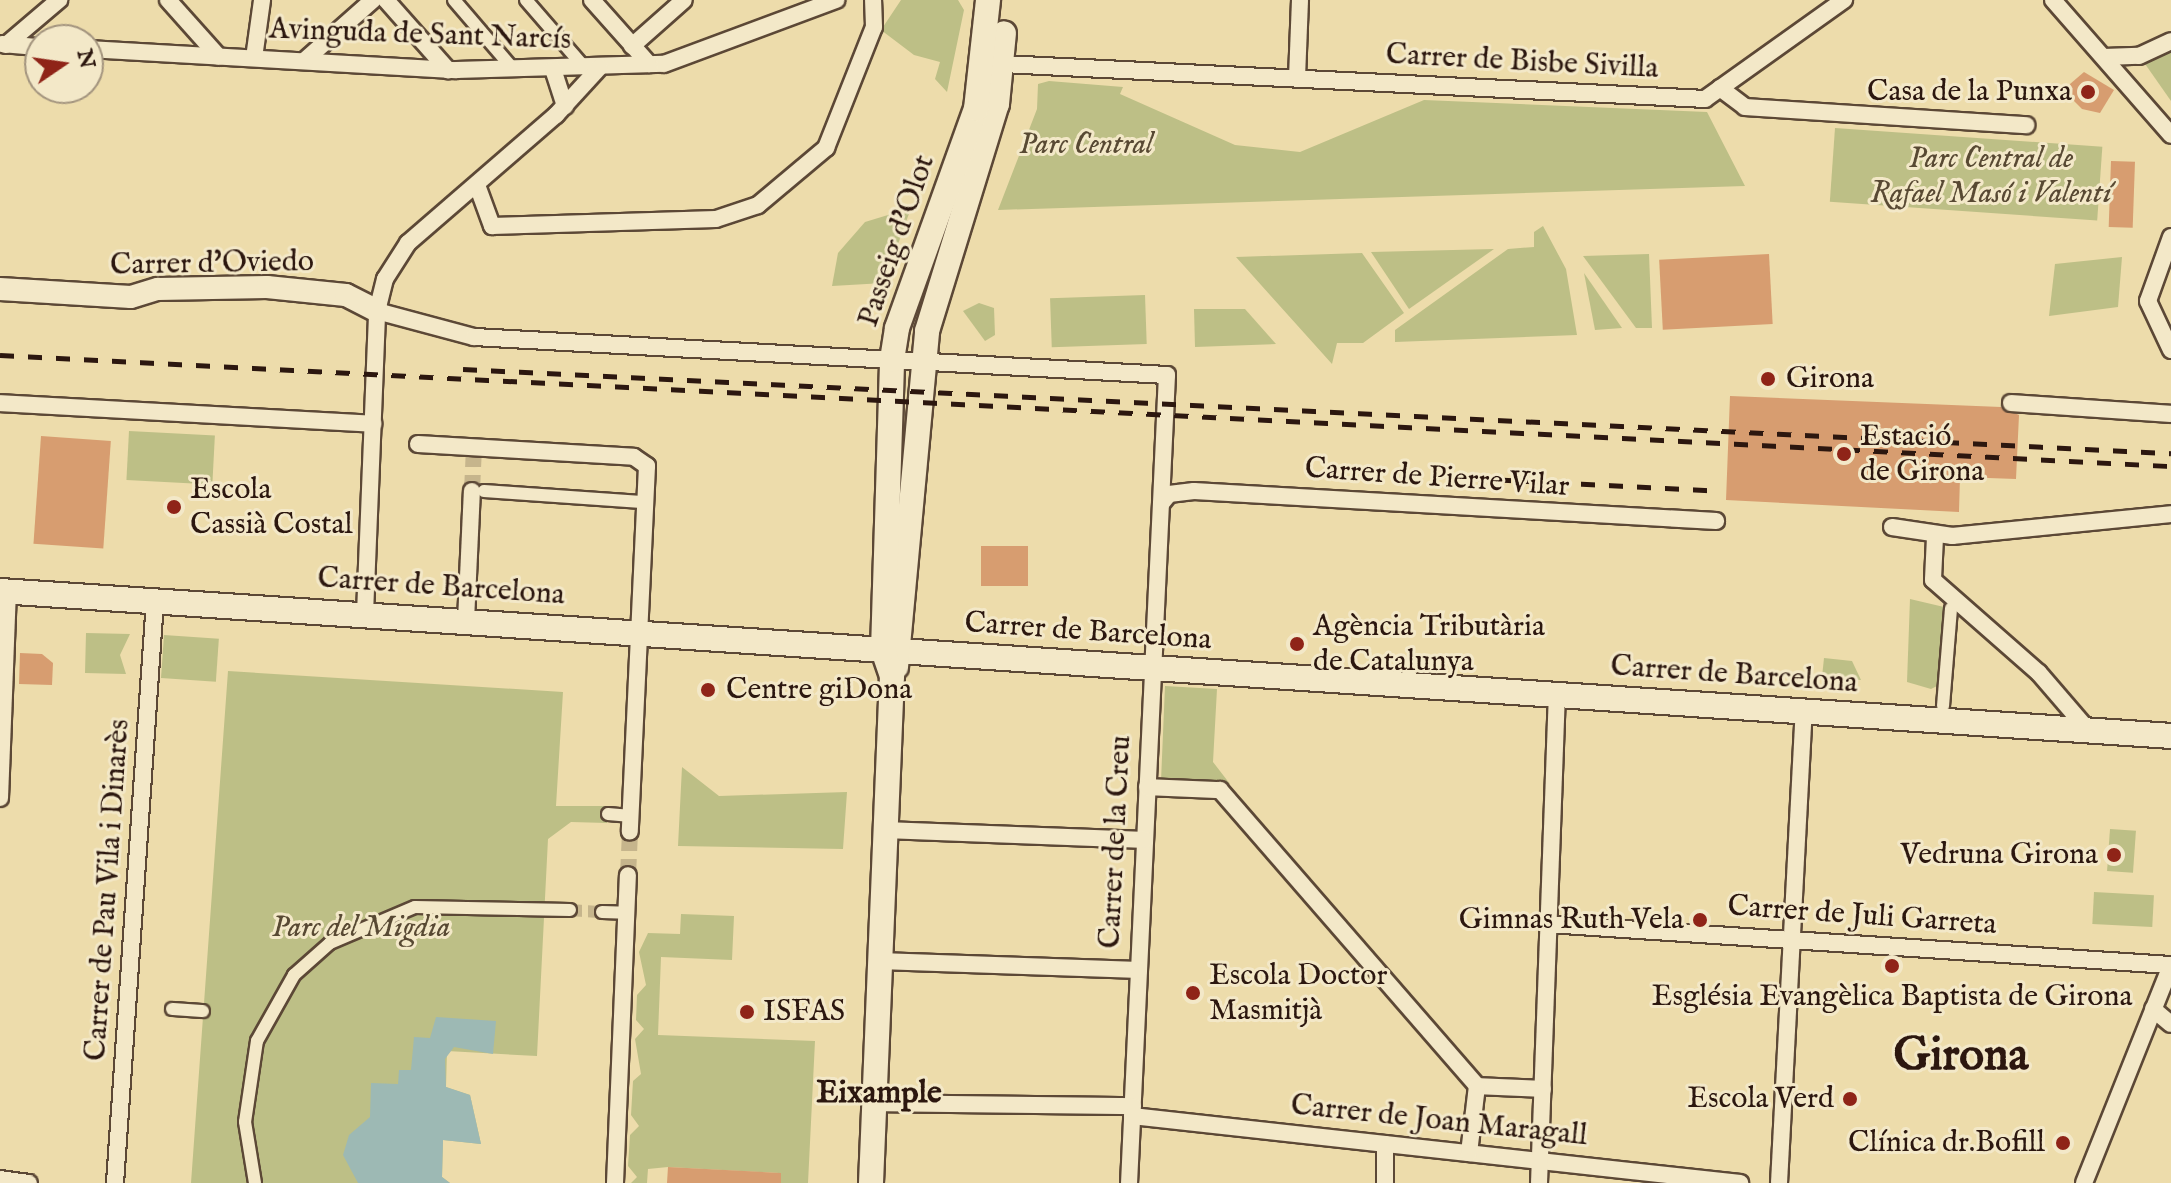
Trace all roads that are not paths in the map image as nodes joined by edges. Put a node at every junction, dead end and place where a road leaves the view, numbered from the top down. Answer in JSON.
{"nodes":[{"id":1,"x":59,"y":0,"type":"edge"},
{"id":2,"x":168,"y":0,"type":"edge"},
{"id":3,"x":262,"y":0,"type":"edge"},
{"id":4,"x":373,"y":0,"type":"edge"},
{"id":5,"x":386,"y":0,"type":"edge"},
{"id":6,"x":454,"y":0,"type":"edge"},
{"id":7,"x":592,"y":0,"type":"edge"},
{"id":8,"x":684,"y":0,"type":"edge"},
{"id":9,"x":836,"y":0,"type":"edge"},
{"id":10,"x":863,"y":0,"type":"edge"},
{"id":11,"x":873,"y":0,"type":"edge"},
{"id":12,"x":988,"y":0,"type":"edge"},
{"id":13,"x":1004,"y":0,"type":"edge"},
{"id":14,"x":1300,"y":0,"type":"edge"},
{"id":15,"x":1844,"y":0,"type":"edge"},
{"id":16,"x":2053,"y":0,"type":"edge"},
{"id":17,"x":528,"y":1,"type":"edge"},
{"id":18,"x":2171,"y":41,"type":"edge"},
{"id":19,"x":3,"y":45,"type":"edge"},
{"id":20,"x":24,"y":46,"type":"edge"},
{"id":21,"x":632,"y":46,"type":"junction"},
{"id":22,"x":104,"y":50,"type":"edge"},
{"id":23,"x":219,"y":57,"type":"junction"},
{"id":24,"x":2104,"y":57,"type":"junction"},
{"id":25,"x":254,"y":58,"type":"junction"},
{"id":26,"x":304,"y":61,"type":"junction"},
{"id":27,"x":649,"y":64,"type":"junction"},
{"id":28,"x":1003,"y":64,"type":"junction"},
{"id":29,"x":592,"y":67,"type":"junction"},
{"id":30,"x":553,"y":69,"type":"junction"},
{"id":31,"x":448,"y":70,"type":"junction"},
{"id":32,"x":514,"y":70,"type":"junction"},
{"id":33,"x":1297,"y":78,"type":"junction"},
{"id":34,"x":1720,"y":88,"type":"junction"},
{"id":35,"x":565,"y":106,"type":"junction"},
{"id":36,"x":2026,"y":125,"type":"dead end"},
{"id":37,"x":2171,"y":135,"type":"edge"},
{"id":38,"x":477,"y":185,"type":"junction"},
{"id":39,"x":2171,"y":237,"type":"edge"},
{"id":40,"x":0,"y":289,"type":"edge"},
{"id":41,"x":377,"y":311,"type":"junction"},
{"id":42,"x":2171,"y":350,"type":"edge"},
{"id":43,"x":892,"y":360,"type":"junction"},
{"id":44,"x":924,"y":361,"type":"junction"},
{"id":45,"x":0,"y":403,"type":"edge"},
{"id":46,"x":2011,"y":403,"type":"dead end"},
{"id":47,"x":2171,"y":414,"type":"edge"},
{"id":48,"x":373,"y":424,"type":"junction"},
{"id":49,"x":418,"y":444,"type":"dead end"},
{"id":50,"x":478,"y":491,"type":"joint"},
{"id":51,"x":642,"y":502,"type":"dead end"},
{"id":52,"x":1161,"y":504,"type":"junction"},
{"id":53,"x":2171,"y":514,"type":"edge"},
{"id":54,"x":1716,"y":521,"type":"dead end"},
{"id":55,"x":1892,"y":527,"type":"dead end"},
{"id":56,"x":1935,"y":537,"type":"junction"},
{"id":57,"x":4,"y":591,"type":"edge"},
{"id":58,"x":155,"y":601,"type":"junction"},
{"id":59,"x":1951,"y":608,"type":"dead end"},
{"id":60,"x":365,"y":614,"type":"junction"},
{"id":61,"x":466,"y":621,"type":"junction"},
{"id":62,"x":639,"y":633,"type":"junction"},
{"id":63,"x":893,"y":651,"type":"junction"},
{"id":64,"x":1152,"y":667,"type":"junction"},
{"id":65,"x":2,"y":692,"type":"edge"},
{"id":66,"x":1557,"y":695,"type":"junction"},
{"id":67,"x":1943,"y":706,"type":"dead end"},
{"id":68,"x":1804,"y":711,"type":"junction"},
{"id":69,"x":2088,"y":730,"type":"junction"},
{"id":70,"x":2171,"y":736,"type":"edge"},
{"id":71,"x":1147,"y":787,"type":"junction"},
{"id":72,"x":0,"y":798,"type":"edge"},
{"id":73,"x":608,"y":814,"type":"dead end"},
{"id":74,"x":631,"y":824,"type":"joint"},
{"id":75,"x":886,"y":830,"type":"junction"},
{"id":76,"x":1145,"y":840,"type":"junction"},
{"id":77,"x":628,"y":875,"type":"tunnel mouth"},
{"id":78,"x":570,"y":910,"type":"tunnel mouth"},
{"id":79,"x":602,"y":912,"type":"tunnel mouth"},
{"id":80,"x":626,"y":913,"type":"junction"},
{"id":81,"x":1548,"y":924,"type":"junction"},
{"id":82,"x":1791,"y":940,"type":"junction"},
{"id":83,"x":880,"y":961,"type":"junction"},
{"id":84,"x":2171,"y":966,"type":"edge"},
{"id":85,"x":1139,"y":970,"type":"junction"},
{"id":86,"x":172,"y":1009,"type":"dead end"},
{"id":87,"x":2153,"y":1009,"type":"junction"},
{"id":88,"x":203,"y":1011,"type":"dead end"},
{"id":89,"x":2171,"y":1024,"type":"edge"},
{"id":90,"x":1477,"y":1086,"type":"junction"},
{"id":91,"x":1543,"y":1089,"type":"junction"},
{"id":92,"x":874,"y":1103,"type":"junction"},
{"id":93,"x":1132,"y":1111,"type":"junction"},
{"id":94,"x":1385,"y":1144,"type":"junction"},
{"id":95,"x":1469,"y":1153,"type":"junction"},
{"id":96,"x":1540,"y":1160,"type":"junction"},
{"id":97,"x":0,"y":1179,"type":"edge"},
{"id":98,"x":29,"y":1183,"type":"edge"},
{"id":99,"x":115,"y":1183,"type":"edge"},
{"id":100,"x":255,"y":1183,"type":"edge"},
{"id":101,"x":615,"y":1183,"type":"edge"},
{"id":102,"x":871,"y":1183,"type":"edge"},
{"id":103,"x":1129,"y":1183,"type":"edge"},
{"id":104,"x":1385,"y":1183,"type":"edge"},
{"id":105,"x":1539,"y":1183,"type":"edge"},
{"id":106,"x":1740,"y":1183,"type":"edge"},
{"id":107,"x":1779,"y":1183,"type":"edge"},
{"id":108,"x":2084,"y":1183,"type":"edge"}],
"edges":[{"from":1,"to":19,"type":"street"},
{"from":2,"to":23,"type":"street"},
{"from":3,"to":25,"type":"street"},
{"from":4,"to":26,"type":"street"},
{"from":5,"to":31,"type":"street"},
{"from":6,"to":32,"type":"street"},
{"from":7,"to":21,"type":"street"},
{"from":8,"to":21,"type":"street"},
{"from":9,"to":27,"type":"street","name":"Avinguda de Sant Narcís"},
{"from":10,"to":11,"type":"street"},
{"from":11,"to":38,"type":"street"},
{"from":12,"to":43,"type":"main road","name":"Passeig d'Olot"},
{"from":13,"to":28,"type":"main road","name":"Passeig d'Olot"},
{"from":14,"to":33,"type":"street"},
{"from":15,"to":34,"type":"street"},
{"from":16,"to":24,"type":"street"},
{"from":17,"to":29,"type":"street"},
{"from":18,"to":24,"type":"street"},
{"from":19,"to":20,"type":"street"},
{"from":21,"to":27,"type":"street"},
{"from":22,"to":23,"type":"street","name":"Avinguda de Sant Narcís"},
{"from":23,"to":25,"type":"street","name":"Avinguda de Sant Narcís"},
{"from":24,"to":37,"type":"street"},
{"from":25,"to":26,"type":"street","name":"Avinguda de Sant Narcís"},
{"from":26,"to":31,"type":"street","name":"Avinguda de Sant Narcís"},
{"from":27,"to":29,"type":"street","name":"Avinguda de Sant Narcís"},
{"from":28,"to":33,"type":"street","name":"Carrer de Bisbe Sivilla"},
{"from":28,"to":44,"type":"main road","name":"Passeig d'Olot"},
{"from":29,"to":30,"type":"street","name":"Avinguda de Sant Narcís"},
{"from":29,"to":35,"type":"street"},
{"from":30,"to":32,"type":"street","name":"Avinguda de Sant Narcís"},
{"from":30,"to":35,"type":"street"},
{"from":31,"to":32,"type":"street","name":"Avinguda de Sant Narcís"},
{"from":33,"to":34,"type":"street","name":"Carrer de Bisbe Sivilla"},
{"from":34,"to":36,"type":"street"},
{"from":35,"to":38,"type":"street"},
{"from":38,"to":41,"type":"street"},
{"from":39,"to":42,"type":"street"},
{"from":40,"to":41,"type":"street","name":"Carrer d'Oviedo"},
{"from":41,"to":43,"type":"street"},
{"from":41,"to":48,"type":"street"},
{"from":43,"to":44,"type":"street"},
{"from":43,"to":63,"type":"main road","name":"Passeig d'Olot"},
{"from":44,"to":52,"type":"street","name":"Carrer de la Creu"},
{"from":44,"to":63,"type":"main road","name":"Passeig d'Olot"},
{"from":45,"to":48,"type":"street"},
{"from":46,"to":47,"type":"street"},
{"from":48,"to":60,"type":"street"},
{"from":49,"to":62,"type":"street"},
{"from":50,"to":51,"type":"street"},
{"from":50,"to":61,"type":"street"},
{"from":52,"to":54,"type":"street","name":"Carrer de Pierre Vilar"},
{"from":52,"to":64,"type":"street","name":"Carrer de la Creu"},
{"from":53,"to":56,"type":"street"},
{"from":55,"to":56,"type":"street"},
{"from":56,"to":69,"type":"street"},
{"from":57,"to":58,"type":"main road","name":"Carrer de Barcelona"},
{"from":57,"to":65,"type":"street"},
{"from":58,"to":60,"type":"main road","name":"Carrer de Barcelona"},
{"from":58,"to":99,"type":"street","name":"Carrer de Pau Vila i Dinarès"},
{"from":59,"to":67,"type":"street"},
{"from":60,"to":61,"type":"main road","name":"Carrer de Barcelona"},
{"from":61,"to":62,"type":"main road","name":"Carrer de Barcelona"},
{"from":62,"to":63,"type":"main road","name":"Carrer de Barcelona"},
{"from":62,"to":74,"type":"street"},
{"from":63,"to":64,"type":"main road","name":"Carrer de Barcelona"},
{"from":63,"to":75,"type":"main road"},
{"from":64,"to":66,"type":"main road","name":"Carrer de Barcelona"},
{"from":64,"to":71,"type":"street","name":"Carrer de la Creu"},
{"from":65,"to":72,"type":"street"},
{"from":66,"to":68,"type":"main road","name":"Carrer de Barcelona"},
{"from":66,"to":81,"type":"street"},
{"from":68,"to":69,"type":"main road","name":"Carrer de Barcelona"},
{"from":68,"to":82,"type":"street"},
{"from":69,"to":70,"type":"main road","name":"Carrer de Barcelona"},
{"from":71,"to":76,"type":"street","name":"Carrer de la Creu"},
{"from":71,"to":90,"type":"street"},
{"from":73,"to":74,"type":"street"},
{"from":75,"to":76,"type":"street"},
{"from":75,"to":83,"type":"main road"},
{"from":76,"to":85,"type":"street","name":"Carrer de la Creu"},
{"from":77,"to":80,"type":"street"},
{"from":78,"to":100,"type":"street"},
{"from":79,"to":80,"type":"street"},
{"from":80,"to":101,"type":"street"},
{"from":81,"to":82,"type":"street","name":"Carrer de Juli Garreta"},
{"from":81,"to":91,"type":"street"},
{"from":82,"to":84,"type":"street","name":"Carrer de Juli Garreta"},
{"from":82,"to":107,"type":"street"},
{"from":83,"to":85,"type":"street"},
{"from":83,"to":92,"type":"main road"},
{"from":84,"to":87,"type":"street"},
{"from":85,"to":93,"type":"street","name":"Carrer de la Creu"},
{"from":86,"to":88,"type":"street"},
{"from":87,"to":89,"type":"street"},
{"from":87,"to":108,"type":"street"},
{"from":90,"to":91,"type":"street"},
{"from":90,"to":95,"type":"street"},
{"from":91,"to":96,"type":"street"},
{"from":92,"to":93,"type":"street","name":"Carrer de Joan Maragall"},
{"from":92,"to":102,"type":"main road"},
{"from":93,"to":94,"type":"street","name":"Carrer de Joan Maragall"},
{"from":93,"to":103,"type":"street","name":"Carrer de la Creu"},
{"from":94,"to":95,"type":"street","name":"Carrer de Joan Maragall"},
{"from":94,"to":104,"type":"street"},
{"from":95,"to":96,"type":"street","name":"Carrer de Joan Maragall"},
{"from":96,"to":105,"type":"street"},
{"from":96,"to":106,"type":"street","name":"Carrer de Joan Maragall"},
{"from":97,"to":98,"type":"street"}]}
